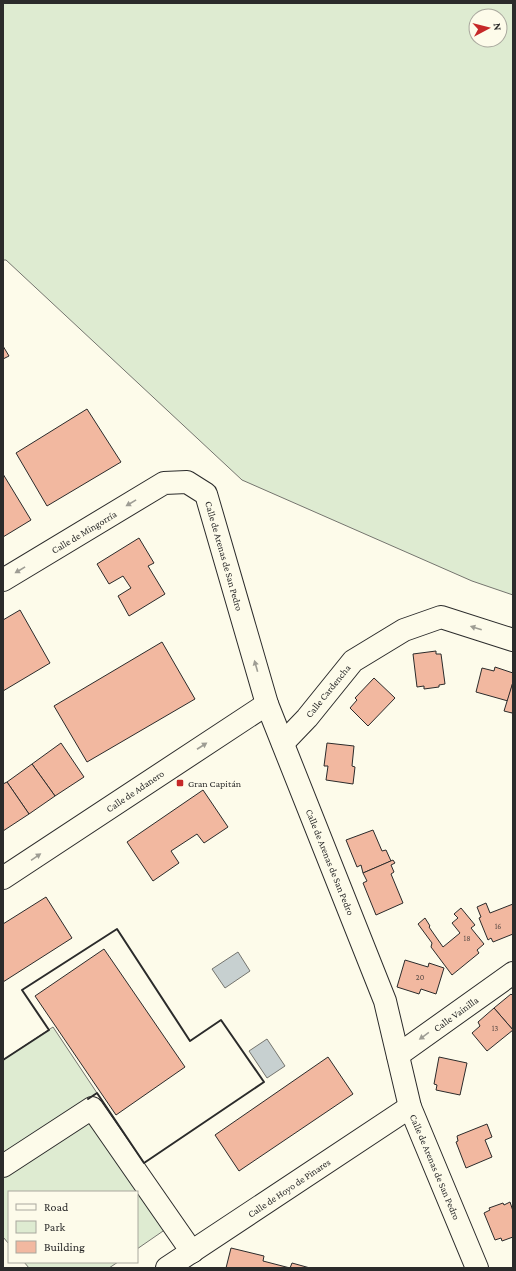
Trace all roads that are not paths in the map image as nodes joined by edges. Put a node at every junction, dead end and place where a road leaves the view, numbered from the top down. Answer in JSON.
{"nodes":[{"id":1,"x":164,"y":483,"type":"joint"},
{"id":2,"x":3,"y":580,"type":"edge"},
{"id":3,"x":513,"y":640,"type":"edge"},
{"id":4,"x":267,"y":704,"type":"junction"},
{"id":5,"x":283,"y":743,"type":"junction"},
{"id":6,"x":3,"y":878,"type":"edge"},
{"id":7,"x":513,"y":973,"type":"edge"},
{"id":8,"x":398,"y":1055,"type":"junction"},
{"id":9,"x":410,"y":1107,"type":"junction"},
{"id":10,"x":3,"y":1166,"type":"edge"},
{"id":11,"x":192,"y":1252,"type":"junction"},
{"id":12,"x":167,"y":1268,"type":"edge"},
{"id":13,"x":477,"y":1268,"type":"edge"}],
"edges":[{"from":1,"to":2,"type":"street","name":"Calle de Mingorría","one_way":true},
{"from":4,"to":1,"type":"street","name":"Calle de Arenas de San Pedro","one_way":true},
{"from":3,"to":5,"type":"street","name":"Calle Cardencha","one_way":true},
{"from":4,"to":5,"type":"street","name":"Calle de Arenas de San Pedro"},
{"from":6,"to":4,"type":"street","name":"Calle de Adanero","one_way":true},
{"from":5,"to":8,"type":"street","name":"Calle de Arenas de San Pedro"},
{"from":7,"to":8,"type":"street","name":"Calle Vainilla","one_way":true},
{"from":8,"to":9,"type":"street","name":"Calle de Arenas de San Pedro"},
{"from":9,"to":11,"type":"street","name":"Calle de Hoyo de Pinares"},
{"from":9,"to":13,"type":"street","name":"Calle de Arenas de San Pedro"},
{"from":10,"to":11,"type":"street"},
{"from":11,"to":12,"type":"street","name":"Calle de Hoyo de Pinares"}]}
